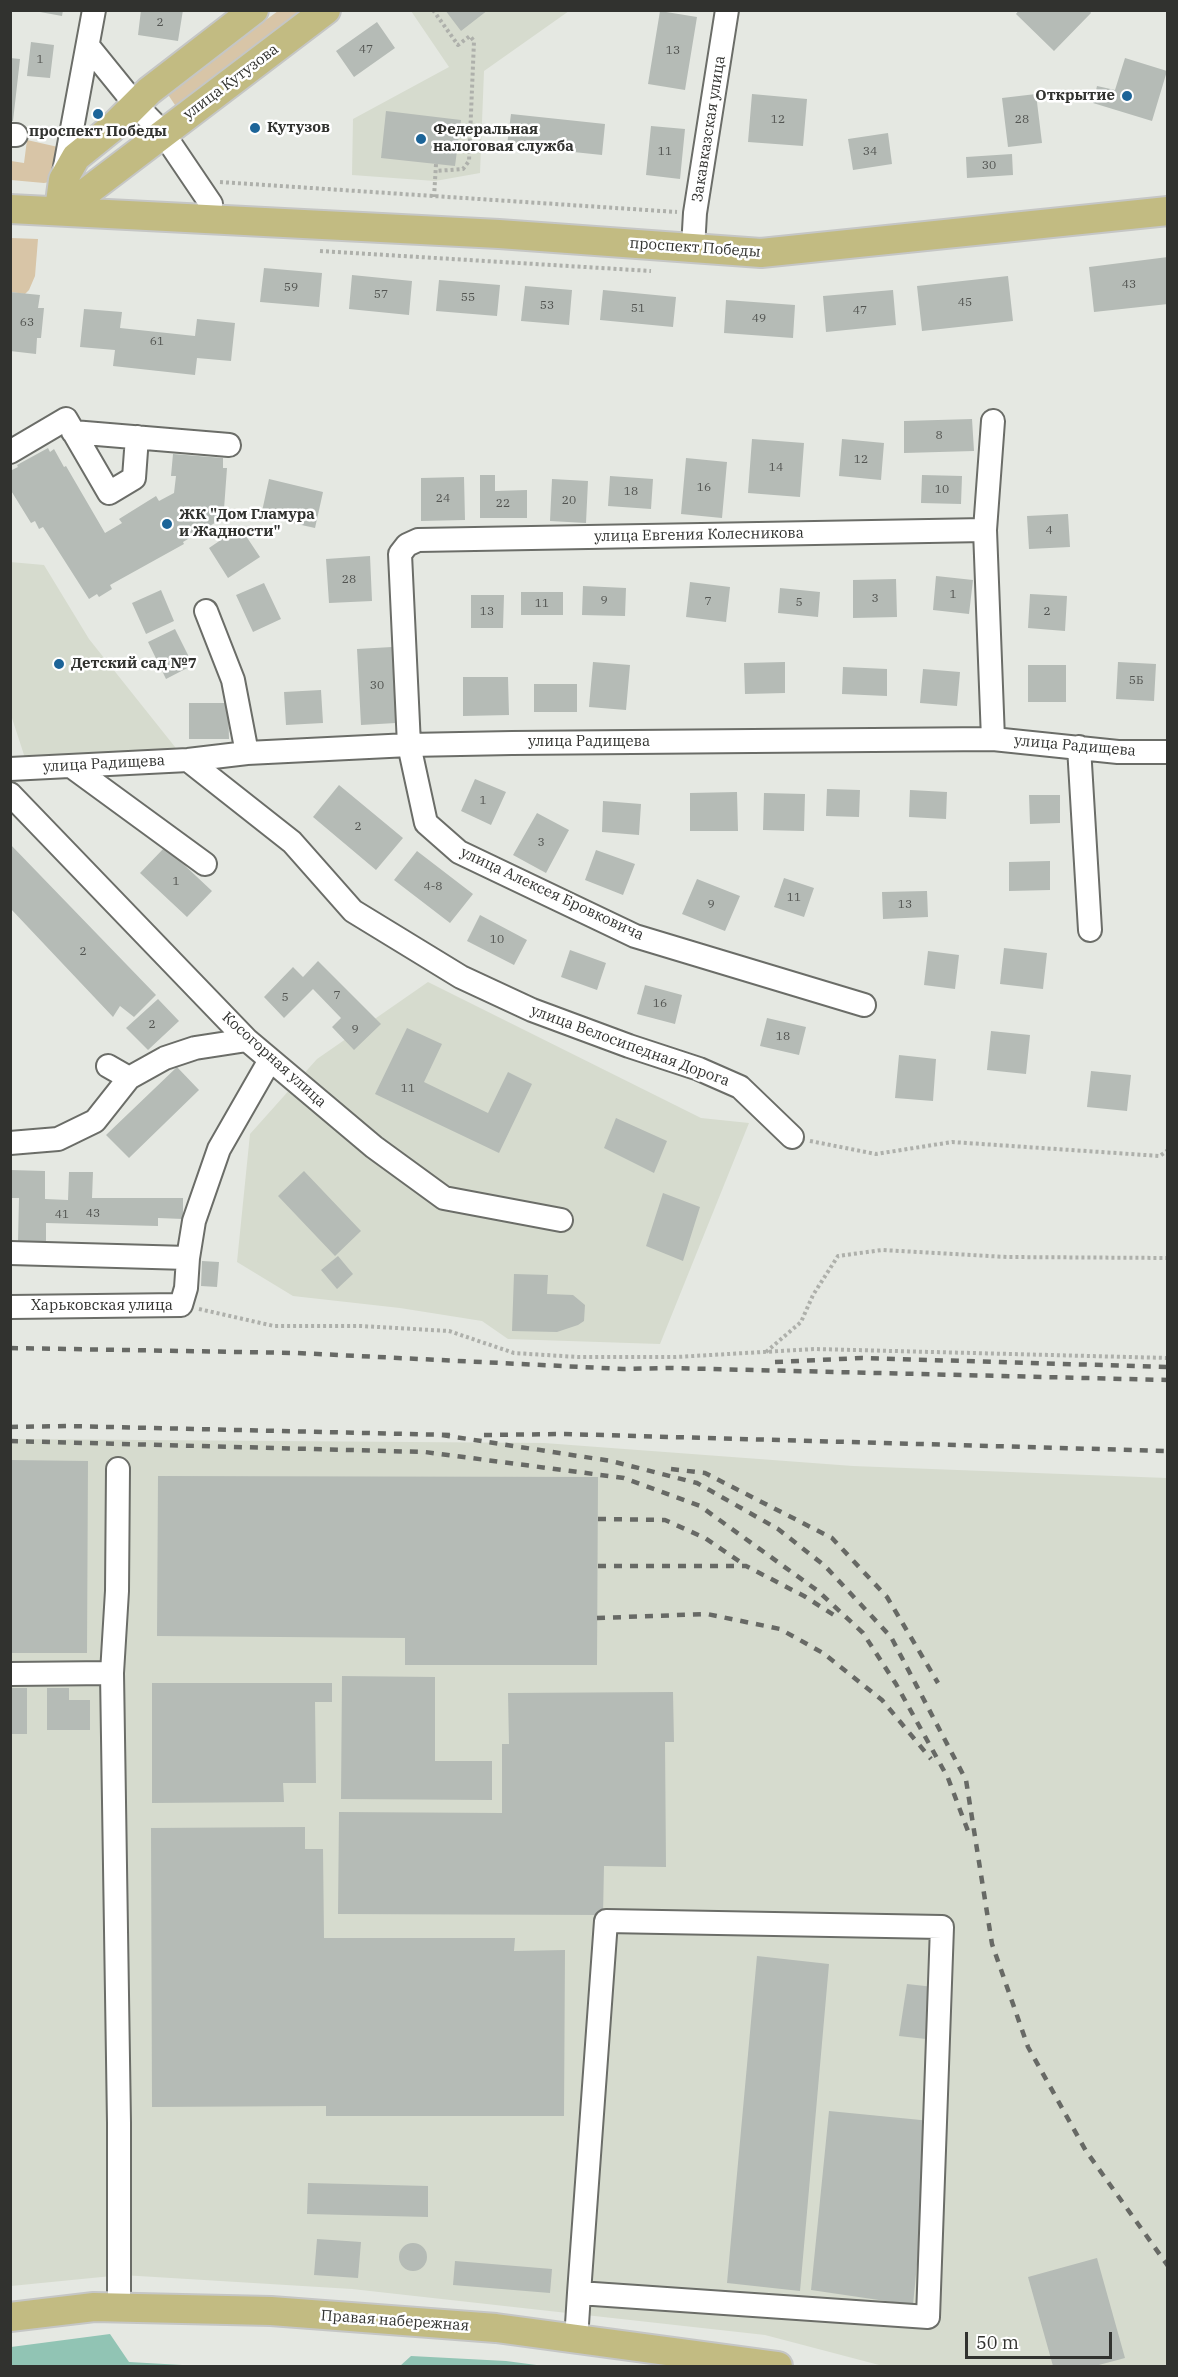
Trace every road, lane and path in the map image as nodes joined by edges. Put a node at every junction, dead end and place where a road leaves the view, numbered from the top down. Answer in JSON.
{"nodes":[{"id":1,"x":94,"y":10,"type":"edge"},
{"id":2,"x":254,"y":10,"type":"edge"},
{"id":3,"x":326,"y":10,"type":"edge"},
{"id":4,"x":433,"y":10,"type":"edge"},
{"id":5,"x":727,"y":10,"type":"edge"},
{"id":6,"x":88,"y":46,"type":"junction"},
{"id":7,"x":135,"y":104,"type":"junction"},
{"id":8,"x":163,"y":133,"type":"junction"},
{"id":9,"x":436,"y":164,"type":"dead end"},
{"id":10,"x":436,"y":171,"type":"junction"},
{"id":11,"x":10,"y":196,"type":"edge"},
{"id":12,"x":65,"y":196,"type":"junction"},
{"id":13,"x":434,"y":197,"type":"junction"},
{"id":14,"x":209,"y":201,"type":"junction"},
{"id":15,"x":10,"y":209,"type":"edge"},
{"id":16,"x":1167,"y":211,"type":"edge"},
{"id":17,"x":695,"y":213,"type":"junction"},
{"id":18,"x":693,"y":248,"type":"junction"},
{"id":19,"x":993,"y":421,"type":"dead end"},
{"id":20,"x":74,"y":432,"type":"junction"},
{"id":21,"x":137,"y":437,"type":"junction"},
{"id":22,"x":228,"y":445,"type":"dead end"},
{"id":23,"x":10,"y":452,"type":"edge"},
{"id":24,"x":985,"y":530,"type":"junction"},
{"id":25,"x":206,"y":611,"type":"dead end"},
{"id":26,"x":993,"y":739,"type":"junction"},
{"id":27,"x":409,"y":745,"type":"junction"},
{"id":28,"x":1079,"y":747,"type":"junction"},
{"id":29,"x":1167,"y":752,"type":"edge"},
{"id":30,"x":248,"y":753,"type":"junction"},
{"id":31,"x":188,"y":760,"type":"junction"},
{"id":32,"x":71,"y":766,"type":"junction"},
{"id":33,"x":10,"y":769,"type":"edge"},
{"id":34,"x":10,"y":794,"type":"edge"},
{"id":35,"x":205,"y":864,"type":"dead end"},
{"id":36,"x":1090,"y":930,"type":"dead end"},
{"id":37,"x":864,"y":1005,"type":"dead end"},
{"id":38,"x":247,"y":1040,"type":"junction"},
{"id":39,"x":270,"y":1060,"type":"junction"},
{"id":40,"x":108,"y":1066,"type":"dead end"},
{"id":41,"x":129,"y":1078,"type":"junction"},
{"id":42,"x":792,"y":1137,"type":"joint"},
{"id":43,"x":10,"y":1143,"type":"edge"},
{"id":44,"x":1167,"y":1150,"type":"edge"},
{"id":45,"x":561,"y":1220,"type":"dead end"},
{"id":46,"x":10,"y":1253,"type":"edge"},
{"id":47,"x":188,"y":1258,"type":"junction"},
{"id":48,"x":1167,"y":1258,"type":"edge"},
{"id":49,"x":181,"y":1305,"type":"junction"},
{"id":50,"x":10,"y":1307,"type":"edge"},
{"id":51,"x":766,"y":1352,"type":"junction"},
{"id":52,"x":1167,"y":1358,"type":"edge"},
{"id":53,"x":118,"y":1469,"type":"dead end"},
{"id":54,"x":112,"y":1673,"type":"junction"},
{"id":55,"x":10,"y":1674,"type":"edge"},
{"id":56,"x":579,"y":2293,"type":"junction"},
{"id":57,"x":119,"y":2308,"type":"junction"},
{"id":58,"x":10,"y":2317,"type":"edge"},
{"id":59,"x":576,"y":2340,"type":"junction"},
{"id":60,"x":778,"y":2367,"type":"edge"}],
"edges":[{"from":1,"to":6,"type":"street"},
{"from":2,"to":7,"type":"main road"},
{"from":3,"to":8,"type":"main road","name":"улица Кутузова"},
{"from":4,"to":10,"type":"path"},
{"from":5,"to":17,"type":"street","name":"Закавказская улица"},
{"from":6,"to":7,"type":"street"},
{"from":6,"to":12,"type":"street"},
{"from":7,"to":8,"type":"street"},
{"from":7,"to":12,"type":"main road"},
{"from":8,"to":12,"type":"main road","name":"улица Кутузова"},
{"from":8,"to":14,"type":"street"},
{"from":9,"to":10,"type":"path"},
{"from":10,"to":13,"type":"path"},
{"from":11,"to":12,"type":"main road","name":"проспект Победы"},
{"from":12,"to":14,"type":"main road","name":"проспект Победы"},
{"from":12,"to":15,"type":"main road","name":"проспект Победы"},
{"from":13,"to":14,"type":"path"},
{"from":13,"to":17,"type":"path"},
{"from":14,"to":18,"type":"main road","name":"проспект Победы"},
{"from":16,"to":18,"type":"main road","name":"проспект Победы"},
{"from":17,"to":18,"type":"street","name":"Закавказская улица"},
{"from":19,"to":24,"type":"street"},
{"from":20,"to":21,"type":"street"},
{"from":20,"to":21,"type":"street"},
{"from":20,"to":23,"type":"street"},
{"from":21,"to":22,"type":"street"},
{"from":24,"to":26,"type":"street"},
{"from":24,"to":27,"type":"street","name":"улица Евгения Колесникова"},
{"from":25,"to":30,"type":"street"},
{"from":26,"to":27,"type":"street","name":"улица Радищева"},
{"from":26,"to":28,"type":"street","name":"улица Радищева"},
{"from":27,"to":30,"type":"street","name":"улица Радищева"},
{"from":27,"to":37,"type":"street","name":"улица Алексея Бровковича"},
{"from":28,"to":29,"type":"street","name":"улица Радищева"},
{"from":28,"to":36,"type":"street"},
{"from":30,"to":31,"type":"street","name":"улица Радищева"},
{"from":31,"to":32,"type":"street","name":"улица Радищева"},
{"from":31,"to":42,"type":"street","name":"улица Велосипедная Дорога"},
{"from":32,"to":33,"type":"street","name":"улица Радищева"},
{"from":32,"to":35,"type":"street"},
{"from":34,"to":38,"type":"street","name":"Косогорная улица"},
{"from":38,"to":39,"type":"street","name":"Косогорная улица"},
{"from":38,"to":41,"type":"street"},
{"from":39,"to":45,"type":"street","name":"Косогорная улица"},
{"from":39,"to":47,"type":"street","name":"Харьковская улица"},
{"from":40,"to":41,"type":"street"},
{"from":41,"to":43,"type":"street"},
{"from":42,"to":44,"type":"path"},
{"from":46,"to":47,"type":"street"},
{"from":47,"to":49,"type":"street","name":"Харьковская улица"},
{"from":48,"to":51,"type":"path"},
{"from":49,"to":50,"type":"street","name":"Харьковская улица"},
{"from":49,"to":51,"type":"path"},
{"from":51,"to":52,"type":"path"},
{"from":53,"to":54,"type":"street"},
{"from":54,"to":55,"type":"street"},
{"from":54,"to":57,"type":"street"},
{"from":56,"to":56,"type":"street"},
{"from":56,"to":59,"type":"street"},
{"from":57,"to":58,"type":"main road","name":"Правая набережная"},
{"from":57,"to":59,"type":"main road","name":"Правая набережная"},
{"from":59,"to":60,"type":"main road","name":"Правая набережная"}]}
